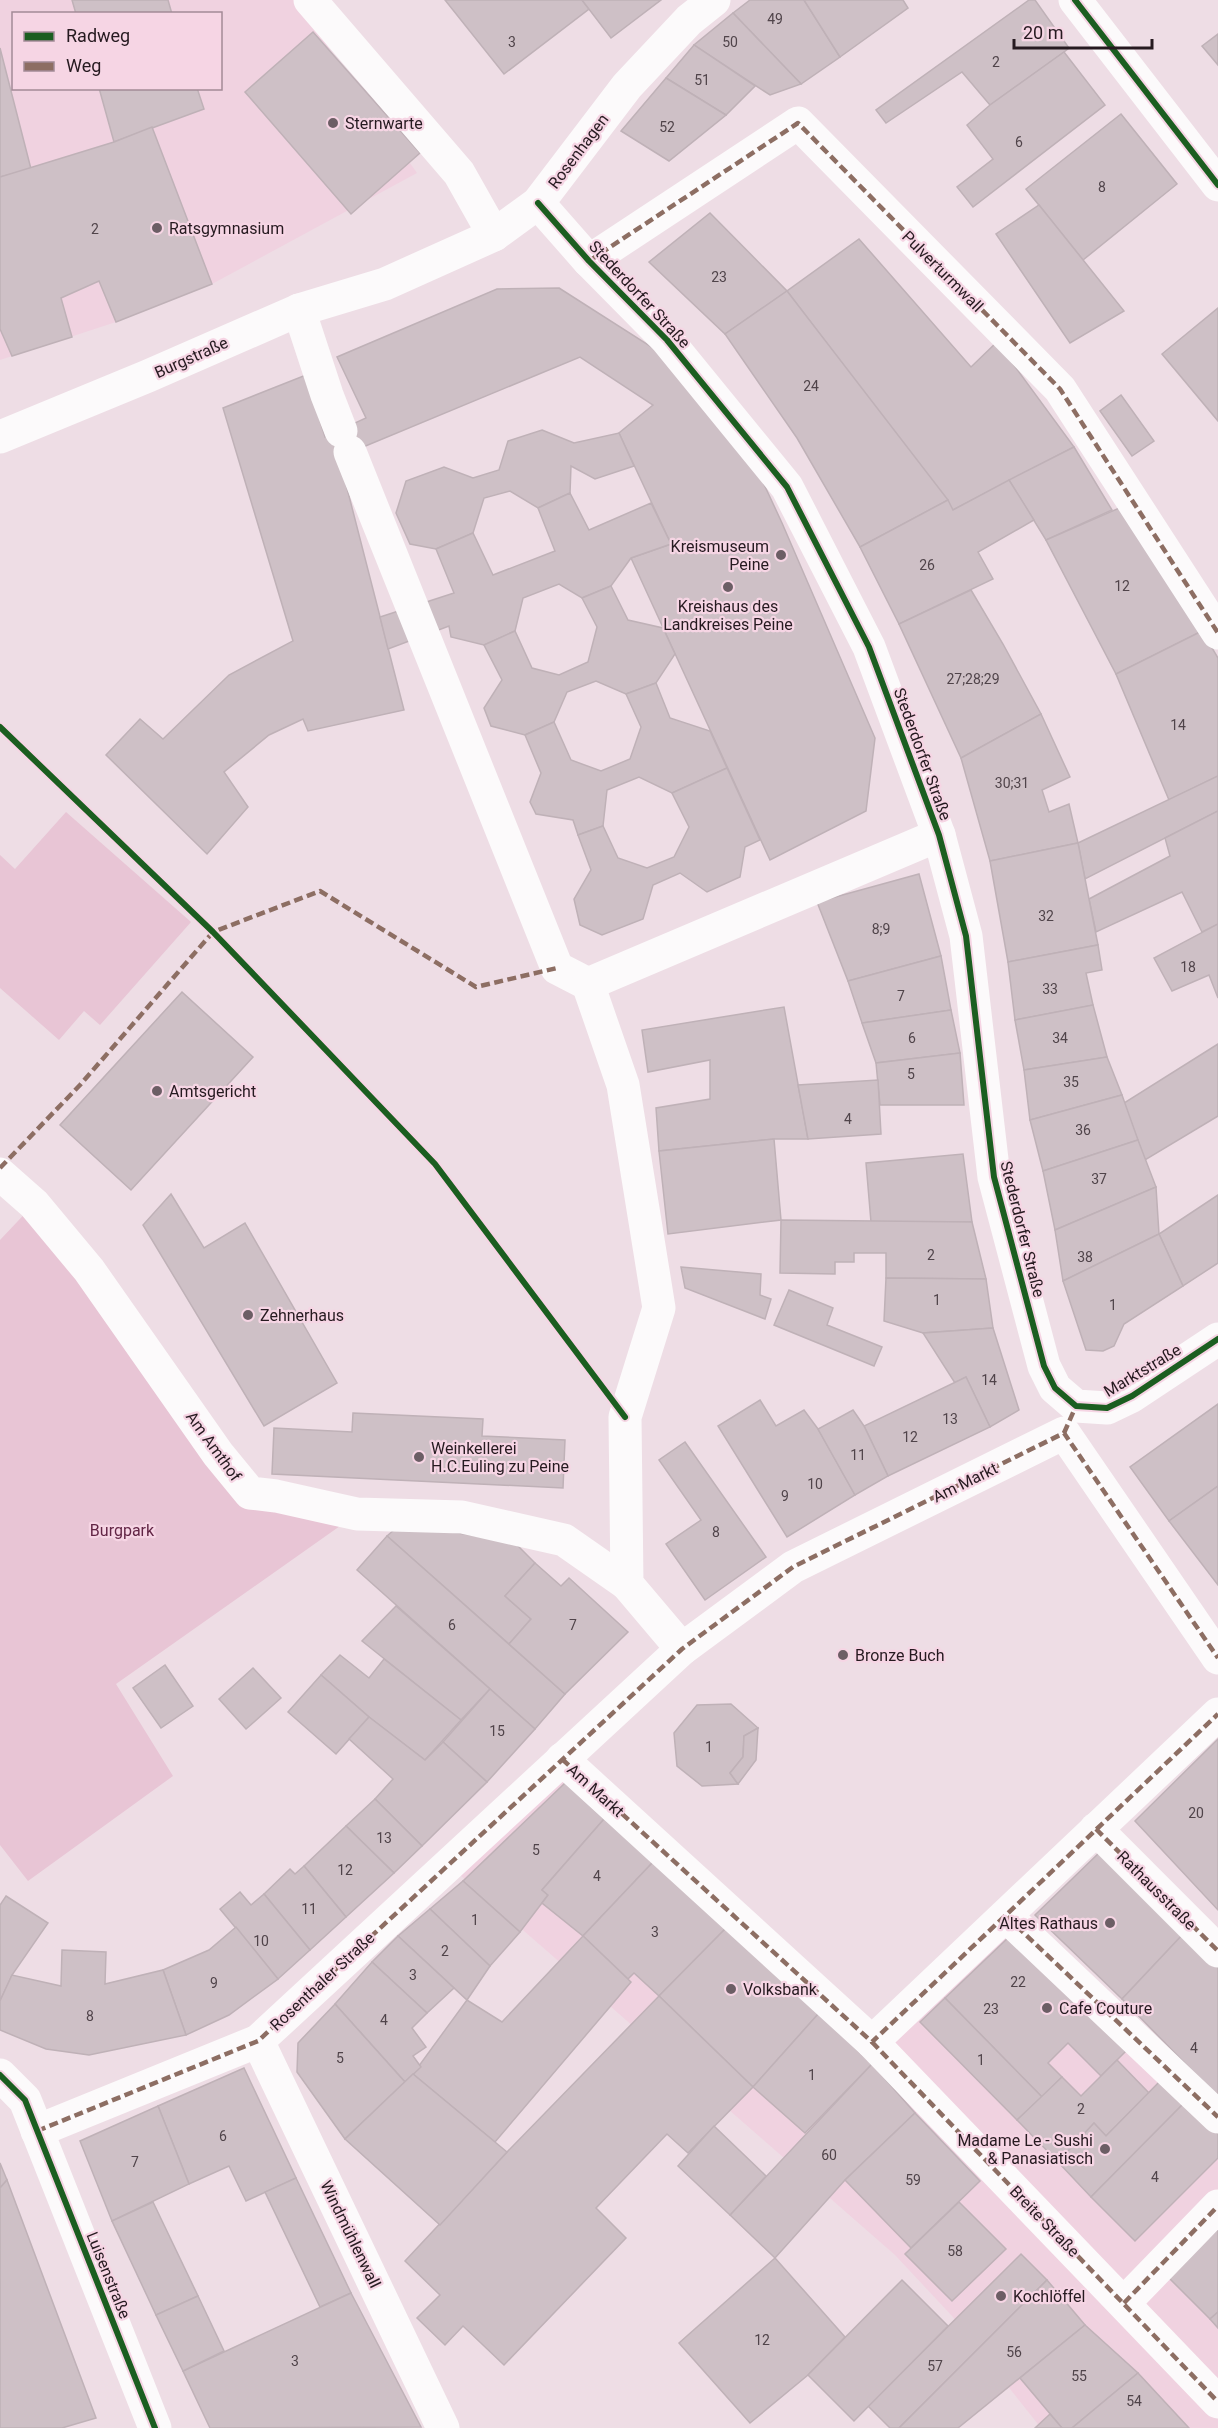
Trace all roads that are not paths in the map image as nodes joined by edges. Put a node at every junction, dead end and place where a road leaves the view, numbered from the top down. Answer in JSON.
{"nodes":[{"id":1,"x":310,"y":0,"type":"edge"},
{"id":2,"x":714,"y":0,"type":"edge"},
{"id":3,"x":1075,"y":0,"type":"edge"},
{"id":4,"x":1218,"y":185,"type":"edge"},
{"id":5,"x":538,"y":203,"type":"junction"},
{"id":6,"x":494,"y":235,"type":"junction"},
{"id":7,"x":589,"y":261,"type":"junction"},
{"id":8,"x":385,"y":284,"type":"joint"},
{"id":9,"x":299,"y":310,"type":"junction"},
{"id":10,"x":0,"y":437,"type":"edge"},
{"id":11,"x":1218,"y":633,"type":"edge"},
{"id":12,"x":939,"y":835,"type":"junction"},
{"id":13,"x":588,"y":984,"type":"junction"},
{"id":14,"x":0,"y":1174,"type":"edge"},
{"id":15,"x":1218,"y":1339,"type":"edge"},
{"id":16,"x":1076,"y":1406,"type":"joint"},
{"id":17,"x":627,"y":1584,"type":"junction"},
{"id":18,"x":682,"y":1649,"type":"junction"},
{"id":19,"x":1218,"y":1658,"type":"edge"},
{"id":20,"x":1218,"y":1714,"type":"edge"},
{"id":21,"x":562,"y":1759,"type":"junction"},
{"id":22,"x":1096,"y":1829,"type":"junction"},
{"id":23,"x":1007,"y":1917,"type":"junction"},
{"id":24,"x":1218,"y":1951,"type":"edge"},
{"id":25,"x":258,"y":2041,"type":"junction"},
{"id":26,"x":872,"y":2042,"type":"junction"},
{"id":27,"x":0,"y":2075,"type":"edge"},
{"id":28,"x":1218,"y":2118,"type":"edge"},
{"id":29,"x":38,"y":2131,"type":"junction"},
{"id":30,"x":1218,"y":2206,"type":"edge"},
{"id":31,"x":1124,"y":2303,"type":"junction"},
{"id":32,"x":1218,"y":2402,"type":"edge"},
{"id":33,"x":155,"y":2428,"type":"edge"},
{"id":34,"x":443,"y":2428,"type":"edge"}],
"edges":[{"from":1,"to":6,"type":"street"},
{"from":2,"to":5,"type":"street","name":"Rosenhagen"},
{"from":3,"to":4,"type":"street"},
{"from":5,"to":6,"type":"street","name":"Rosenhagen"},
{"from":5,"to":7,"type":"street","name":"Stederdorfer Straße"},
{"from":6,"to":8,"type":"street","name":"Rosenhagen"},
{"from":7,"to":11,"type":"street","name":"Pulverturmwall"},
{"from":7,"to":12,"type":"street","name":"Stederdorfer Straße"},
{"from":8,"to":9,"type":"street","name":"Burgstraße"},
{"from":9,"to":10,"type":"street","name":"Burgstraße"},
{"from":9,"to":13,"type":"street"},
{"from":12,"to":13,"type":"street"},
{"from":12,"to":16,"type":"street","name":"Stederdorfer Straße"},
{"from":13,"to":17,"type":"street"},
{"from":14,"to":17,"type":"street","name":"Am Amthof"},
{"from":15,"to":16,"type":"street","name":"Marktstraße"},
{"from":17,"to":18,"type":"street","name":"Am Amthof"},
{"from":18,"to":19,"type":"street","name":"Am Markt"},
{"from":18,"to":21,"type":"street","name":"Am Markt"},
{"from":20,"to":22,"type":"street"},
{"from":21,"to":25,"type":"street","name":"Rosenthaler Straße"},
{"from":21,"to":26,"type":"street","name":"Am Markt"},
{"from":22,"to":23,"type":"street"},
{"from":22,"to":24,"type":"street","name":"Rathausstraße"},
{"from":23,"to":26,"type":"street"},
{"from":23,"to":28,"type":"street"},
{"from":25,"to":29,"type":"street","name":"Rosenthaler Straße"},
{"from":25,"to":34,"type":"street","name":"Windmühlenwall"},
{"from":26,"to":31,"type":"street","name":"Breite Straße"},
{"from":27,"to":29,"type":"street","name":"Luisenstraße"},
{"from":29,"to":33,"type":"street","name":"Luisenstraße"},
{"from":30,"to":31,"type":"street"},
{"from":31,"to":32,"type":"street","name":"Breite Straße"}]}
